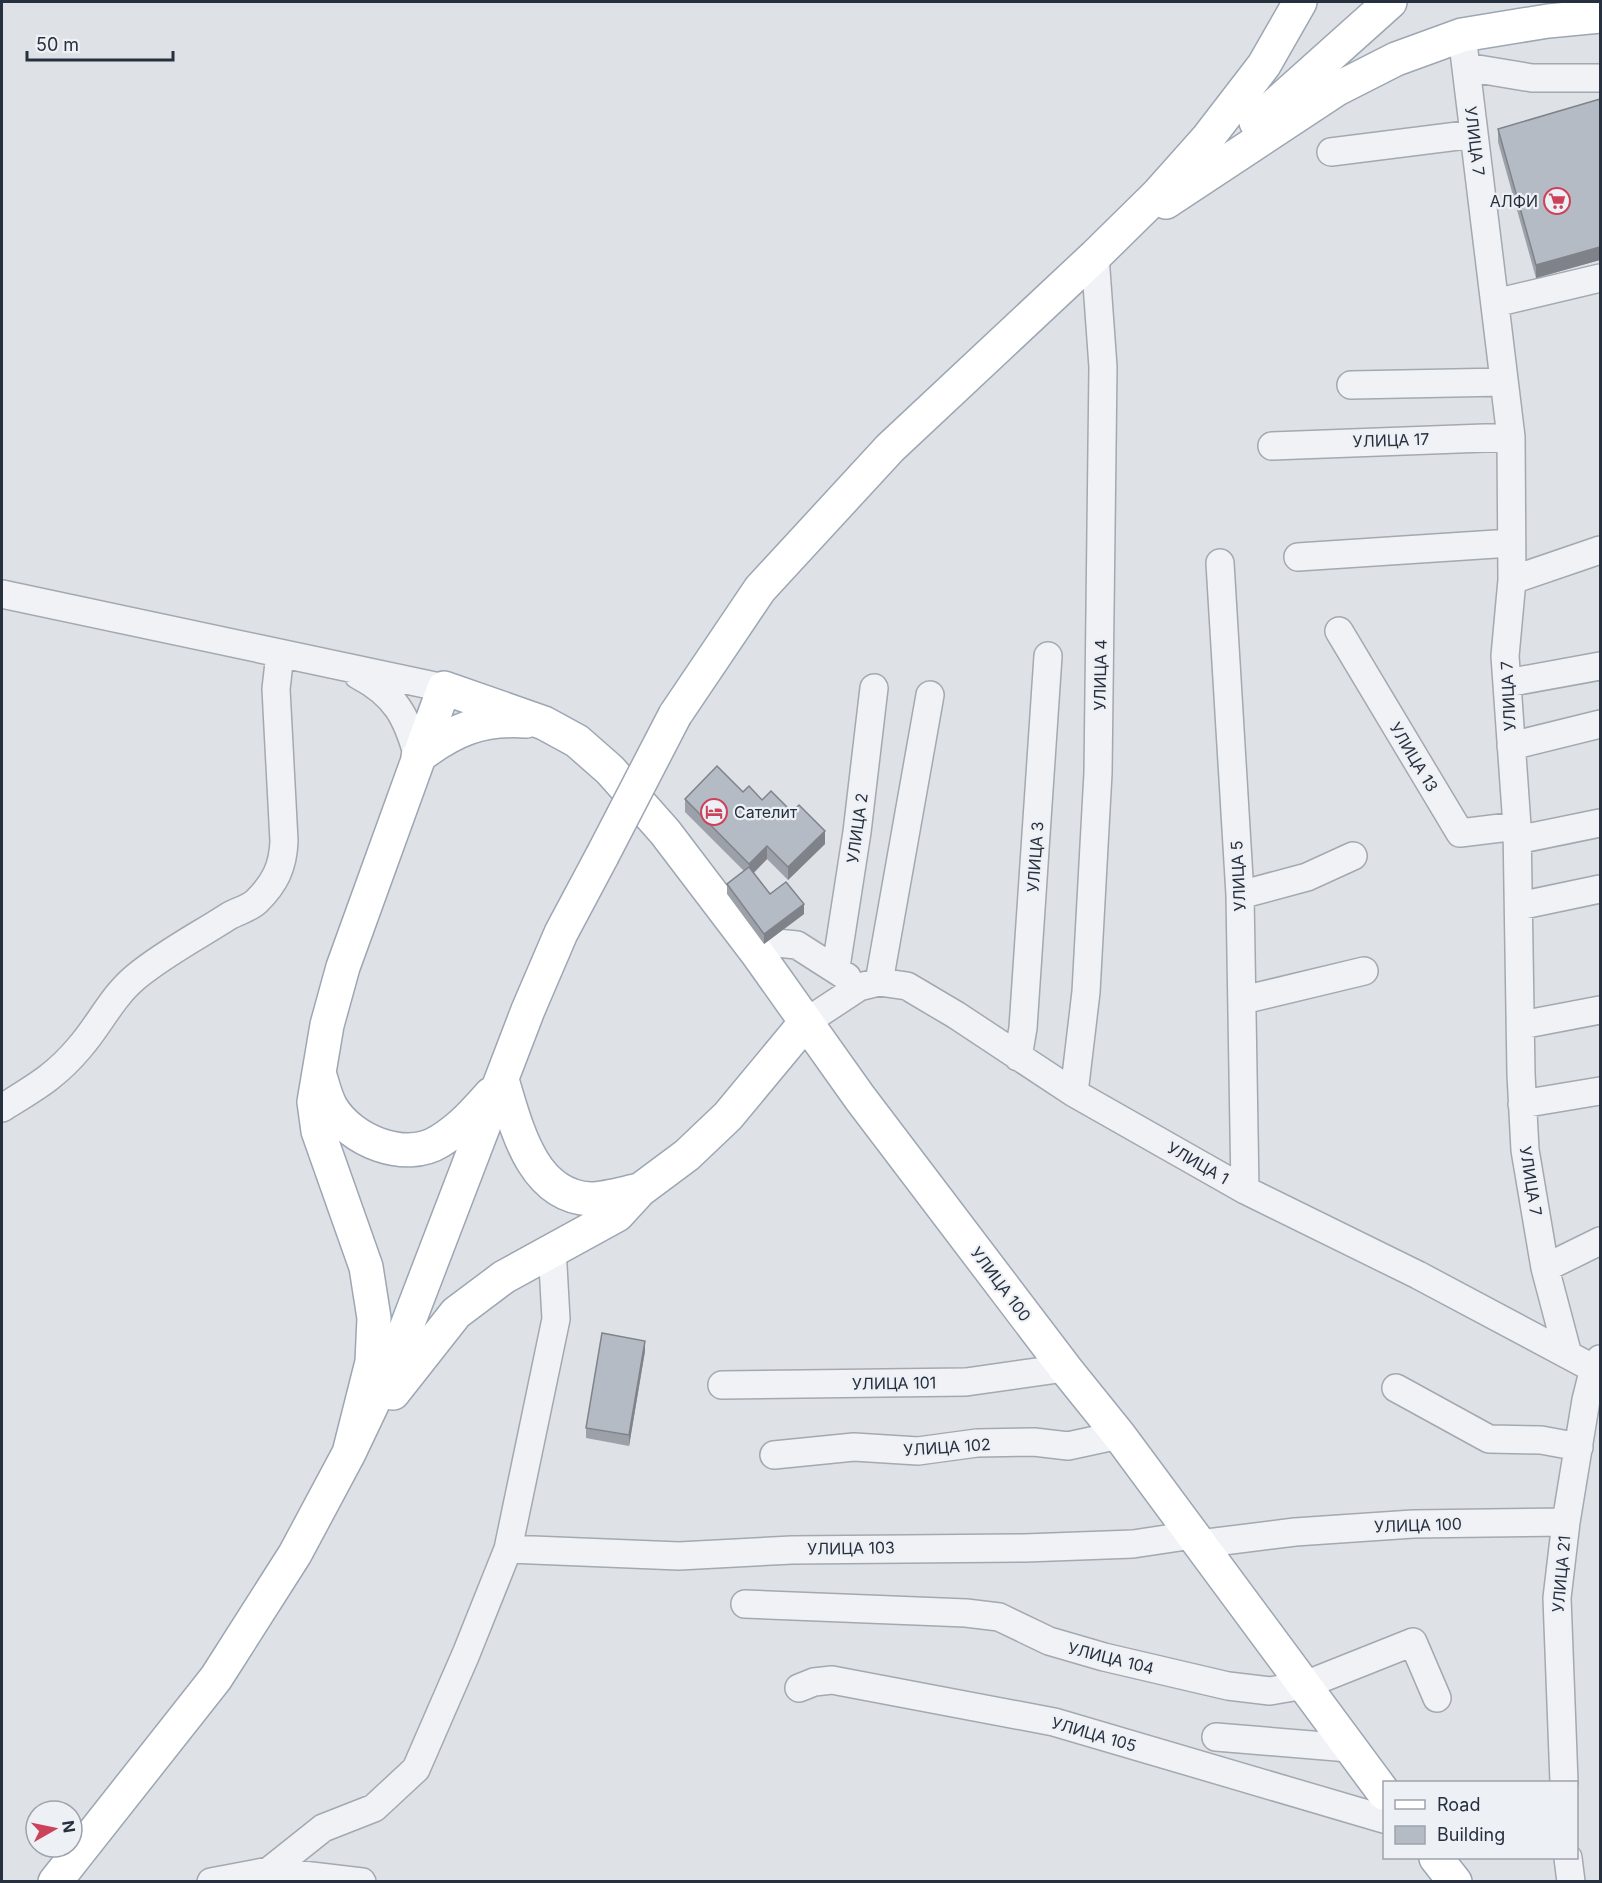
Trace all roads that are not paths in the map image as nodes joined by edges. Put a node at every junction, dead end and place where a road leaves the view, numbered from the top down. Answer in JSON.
{"nodes":[{"id":1,"x":1300,"y":2,"type":"edge"},
{"id":2,"x":1390,"y":2,"type":"edge"},
{"id":3,"x":1600,"y":16,"type":"edge"},
{"id":4,"x":1464,"y":51,"type":"junction"},
{"id":5,"x":1600,"y":78,"type":"edge"},
{"id":6,"x":1474,"y":134,"type":"junction"},
{"id":7,"x":1331,"y":152,"type":"dead end"},
{"id":8,"x":1172,"y":197,"type":"junction"},
{"id":9,"x":1095,"y":256,"type":"junction"},
{"id":10,"x":1600,"y":278,"type":"edge"},
{"id":11,"x":1495,"y":303,"type":"junction"},
{"id":12,"x":1504,"y":381,"type":"junction"},
{"id":13,"x":1352,"y":385,"type":"dead end"},
{"id":14,"x":1511,"y":437,"type":"junction"},
{"id":15,"x":1272,"y":446,"type":"dead end"},
{"id":16,"x":1511,"y":543,"type":"junction"},
{"id":17,"x":1600,"y":550,"type":"edge"},
{"id":18,"x":1298,"y":557,"type":"dead end"},
{"id":19,"x":1220,"y":563,"type":"dead end"},
{"id":20,"x":1512,"y":580,"type":"junction"},
{"id":21,"x":2,"y":594,"type":"edge"},
{"id":22,"x":1339,"y":631,"type":"dead end"},
{"id":23,"x":280,"y":654,"type":"junction"},
{"id":24,"x":1048,"y":656,"type":"dead end"},
{"id":25,"x":1600,"y":666,"type":"edge"},
{"id":26,"x":344,"y":668,"type":"junction"},
{"id":27,"x":1507,"y":684,"type":"junction"},
{"id":28,"x":444,"y":688,"type":"junction"},
{"id":29,"x":874,"y":688,"type":"dead end"},
{"id":30,"x":930,"y":695,"type":"dead end"},
{"id":31,"x":544,"y":723,"type":"junction"},
{"id":32,"x":1600,"y":724,"type":"edge"},
{"id":33,"x":1512,"y":746,"type":"junction"},
{"id":34,"x":418,"y":757,"type":"junction"},
{"id":35,"x":1600,"y":823,"type":"edge"},
{"id":36,"x":1517,"y":833,"type":"junction"},
{"id":37,"x":1353,"y":856,"type":"dead end"},
{"id":38,"x":1600,"y":889,"type":"edge"},
{"id":39,"x":1240,"y":895,"type":"junction"},
{"id":40,"x":1519,"y":906,"type":"junction"},
{"id":41,"x":757,"y":953,"type":"junction"},
{"id":42,"x":836,"y":967,"type":"junction"},
{"id":43,"x":1364,"y":971,"type":"dead end"},
{"id":44,"x":869,"y":985,"type":"junction"},
{"id":45,"x":1243,"y":1000,"type":"junction"},
{"id":46,"x":1600,"y":1010,"type":"edge"},
{"id":47,"x":806,"y":1022,"type":"junction"},
{"id":48,"x":1521,"y":1025,"type":"junction"},
{"id":49,"x":1018,"y":1057,"type":"junction"},
{"id":50,"x":318,"y":1072,"type":"junction"},
{"id":51,"x":502,"y":1080,"type":"junction"},
{"id":52,"x":1600,"y":1091,"type":"edge"},
{"id":53,"x":1074,"y":1093,"type":"junction"},
{"id":54,"x":1522,"y":1104,"type":"junction"},
{"id":55,"x":2,"y":1108,"type":"edge"},
{"id":56,"x":640,"y":1190,"type":"junction"},
{"id":57,"x":1245,"y":1190,"type":"junction"},
{"id":58,"x":1600,"y":1241,"type":"edge"},
{"id":59,"x":552,"y":1248,"type":"junction"},
{"id":60,"x":1545,"y":1268,"type":"junction"},
{"id":61,"x":1568,"y":1355,"type":"junction"},
{"id":62,"x":1598,"y":1366,"type":"edge"},
{"id":63,"x":1065,"y":1368,"type":"junction"},
{"id":64,"x":722,"y":1385,"type":"dead end"},
{"id":65,"x":1396,"y":1388,"type":"dead end"},
{"id":66,"x":1119,"y":1435,"type":"junction"},
{"id":67,"x":1579,"y":1447,"type":"junction"},
{"id":68,"x":349,"y":1454,"type":"junction"},
{"id":69,"x":774,"y":1455,"type":"dead end"},
{"id":70,"x":1566,"y":1522,"type":"junction"},
{"id":71,"x":1196,"y":1539,"type":"junction"},
{"id":72,"x":508,"y":1549,"type":"junction"},
{"id":73,"x":745,"y":1604,"type":"dead end"},
{"id":74,"x":1305,"y":1685,"type":"junction"},
{"id":75,"x":799,"y":1688,"type":"dead end"},
{"id":76,"x":1437,"y":1698,"type":"dead end"},
{"id":77,"x":1216,"y":1737,"type":"dead end"},
{"id":78,"x":1349,"y":1748,"type":"junction"},
{"id":79,"x":1564,"y":1781,"type":"edge"},
{"id":80,"x":1383,"y":1792,"type":"edge"},
{"id":81,"x":1383,"y":1819,"type":"edge"},
{"id":82,"x":1438,"y":1859,"type":"edge"},
{"id":83,"x":1568,"y":1859,"type":"edge"},
{"id":84,"x":269,"y":1871,"type":"junction"},
{"id":85,"x":317,"y":1879,"type":"edge"},
{"id":86,"x":55,"y":1881,"type":"edge"},
{"id":87,"x":211,"y":1881,"type":"edge"},
{"id":88,"x":362,"y":1881,"type":"edge"},
{"id":89,"x":1455,"y":1881,"type":"edge"},
{"id":90,"x":1571,"y":1881,"type":"edge"}],
"edges":[{"from":1,"to":9,"type":"main road"},
{"from":2,"to":8,"type":"main road"},
{"from":3,"to":4,"type":"main road"},
{"from":4,"to":5,"type":"street"},
{"from":4,"to":6,"type":"street","name":"УЛИЦА 7"},
{"from":4,"to":8,"type":"main road"},
{"from":6,"to":7,"type":"street"},
{"from":6,"to":11,"type":"street","name":"УЛИЦА 7"},
{"from":8,"to":9,"type":"main road"},
{"from":9,"to":51,"type":"main road","bridge":true},
{"from":9,"to":53,"type":"street","name":"УЛИЦА 4"},
{"from":10,"to":11,"type":"street"},
{"from":11,"to":12,"type":"street","name":"УЛИЦА 7"},
{"from":12,"to":13,"type":"street"},
{"from":12,"to":14,"type":"street","name":"УЛИЦА 7"},
{"from":14,"to":15,"type":"street","name":"УЛИЦА 17"},
{"from":14,"to":16,"type":"street","name":"УЛИЦА 7"},
{"from":16,"to":18,"type":"street"},
{"from":16,"to":20,"type":"street","name":"УЛИЦА 7"},
{"from":17,"to":20,"type":"street"},
{"from":19,"to":39,"type":"street","name":"УЛИЦА 5"},
{"from":20,"to":27,"type":"street","name":"УЛИЦА 7"},
{"from":21,"to":23,"type":"street"},
{"from":22,"to":36,"type":"street","name":"УЛИЦА 13"},
{"from":23,"to":26,"type":"street"},
{"from":23,"to":55,"type":"street"},
{"from":24,"to":49,"type":"street","name":"УЛИЦА 3"},
{"from":25,"to":27,"type":"street"},
{"from":26,"to":28,"type":"street"},
{"from":26,"to":34,"type":"street"},
{"from":27,"to":33,"type":"street","name":"УЛИЦА 7"},
{"from":28,"to":31,"type":"main road","name":"УЛИЦА 100"},
{"from":28,"to":34,"type":"main road"},
{"from":29,"to":42,"type":"street","name":"УЛИЦА 2"},
{"from":30,"to":44,"type":"street"},
{"from":31,"to":34,"type":"main road"},
{"from":31,"to":41,"type":"main road","name":"УЛИЦА 100"},
{"from":32,"to":33,"type":"street"},
{"from":33,"to":36,"type":"street","name":"УЛИЦА 7"},
{"from":34,"to":50,"type":"main road"},
{"from":35,"to":36,"type":"street"},
{"from":36,"to":40,"type":"street","name":"УЛИЦА 7"},
{"from":37,"to":39,"type":"street"},
{"from":38,"to":40,"type":"street"},
{"from":39,"to":45,"type":"street","name":"УЛИЦА 5"},
{"from":40,"to":48,"type":"street","name":"УЛИЦА 7"},
{"from":41,"to":42,"type":"street"},
{"from":41,"to":47,"type":"main road","name":"УЛИЦА 100"},
{"from":42,"to":44,"type":"street"},
{"from":43,"to":45,"type":"street"},
{"from":44,"to":47,"type":"street"},
{"from":44,"to":49,"type":"street","name":"УЛИЦА 1"},
{"from":45,"to":57,"type":"street","name":"УЛИЦА 5"},
{"from":46,"to":48,"type":"street"},
{"from":47,"to":56,"type":"main road"},
{"from":47,"to":63,"type":"main road","name":"УЛИЦА 100"},
{"from":48,"to":54,"type":"street","name":"УЛИЦА 7"},
{"from":49,"to":53,"type":"street","name":"УЛИЦА 1"},
{"from":50,"to":51,"type":"main road"},
{"from":50,"to":68,"type":"main road"},
{"from":51,"to":56,"type":"main road"},
{"from":51,"to":68,"type":"main road"},
{"from":52,"to":54,"type":"street"},
{"from":53,"to":57,"type":"street","name":"УЛИЦА 1"},
{"from":54,"to":60,"type":"street","name":"УЛИЦА 7"},
{"from":56,"to":59,"type":"main road"},
{"from":57,"to":61,"type":"street","name":"УЛИЦА 1"},
{"from":58,"to":60,"type":"street"},
{"from":59,"to":68,"type":"main road"},
{"from":59,"to":72,"type":"street"},
{"from":60,"to":61,"type":"street","name":"УЛИЦА 7"},
{"from":61,"to":62,"type":"street","name":"УЛИЦА 1"},
{"from":62,"to":67,"type":"street","name":"УЛИЦА 21"},
{"from":63,"to":64,"type":"street","name":"УЛИЦА 101"},
{"from":63,"to":66,"type":"main road","name":"УЛИЦА 100"},
{"from":65,"to":67,"type":"street"},
{"from":66,"to":69,"type":"street","name":"УЛИЦА 102"},
{"from":66,"to":71,"type":"main road","name":"УЛИЦА 100"},
{"from":67,"to":70,"type":"street","name":"УЛИЦА 21"},
{"from":68,"to":86,"type":"main road"},
{"from":70,"to":71,"type":"street","name":"УЛИЦА 100"},
{"from":70,"to":79,"type":"street","name":"УЛИЦА 21"},
{"from":71,"to":72,"type":"street","name":"УЛИЦА 103"},
{"from":71,"to":74,"type":"main road","name":"УЛИЦА 100"},
{"from":72,"to":84,"type":"street"},
{"from":73,"to":74,"type":"street","name":"УЛИЦА 104"},
{"from":74,"to":76,"type":"street","name":"УЛИЦА 104"},
{"from":74,"to":78,"type":"main road","name":"УЛИЦА 100"},
{"from":75,"to":81,"type":"street","name":"УЛИЦА 105"},
{"from":77,"to":78,"type":"street"},
{"from":78,"to":80,"type":"main road","name":"УЛИЦА 100"},
{"from":82,"to":89,"type":"main road"},
{"from":83,"to":90,"type":"street"},
{"from":84,"to":85,"type":"street"},
{"from":84,"to":87,"type":"street"},
{"from":85,"to":88,"type":"street"}]}
